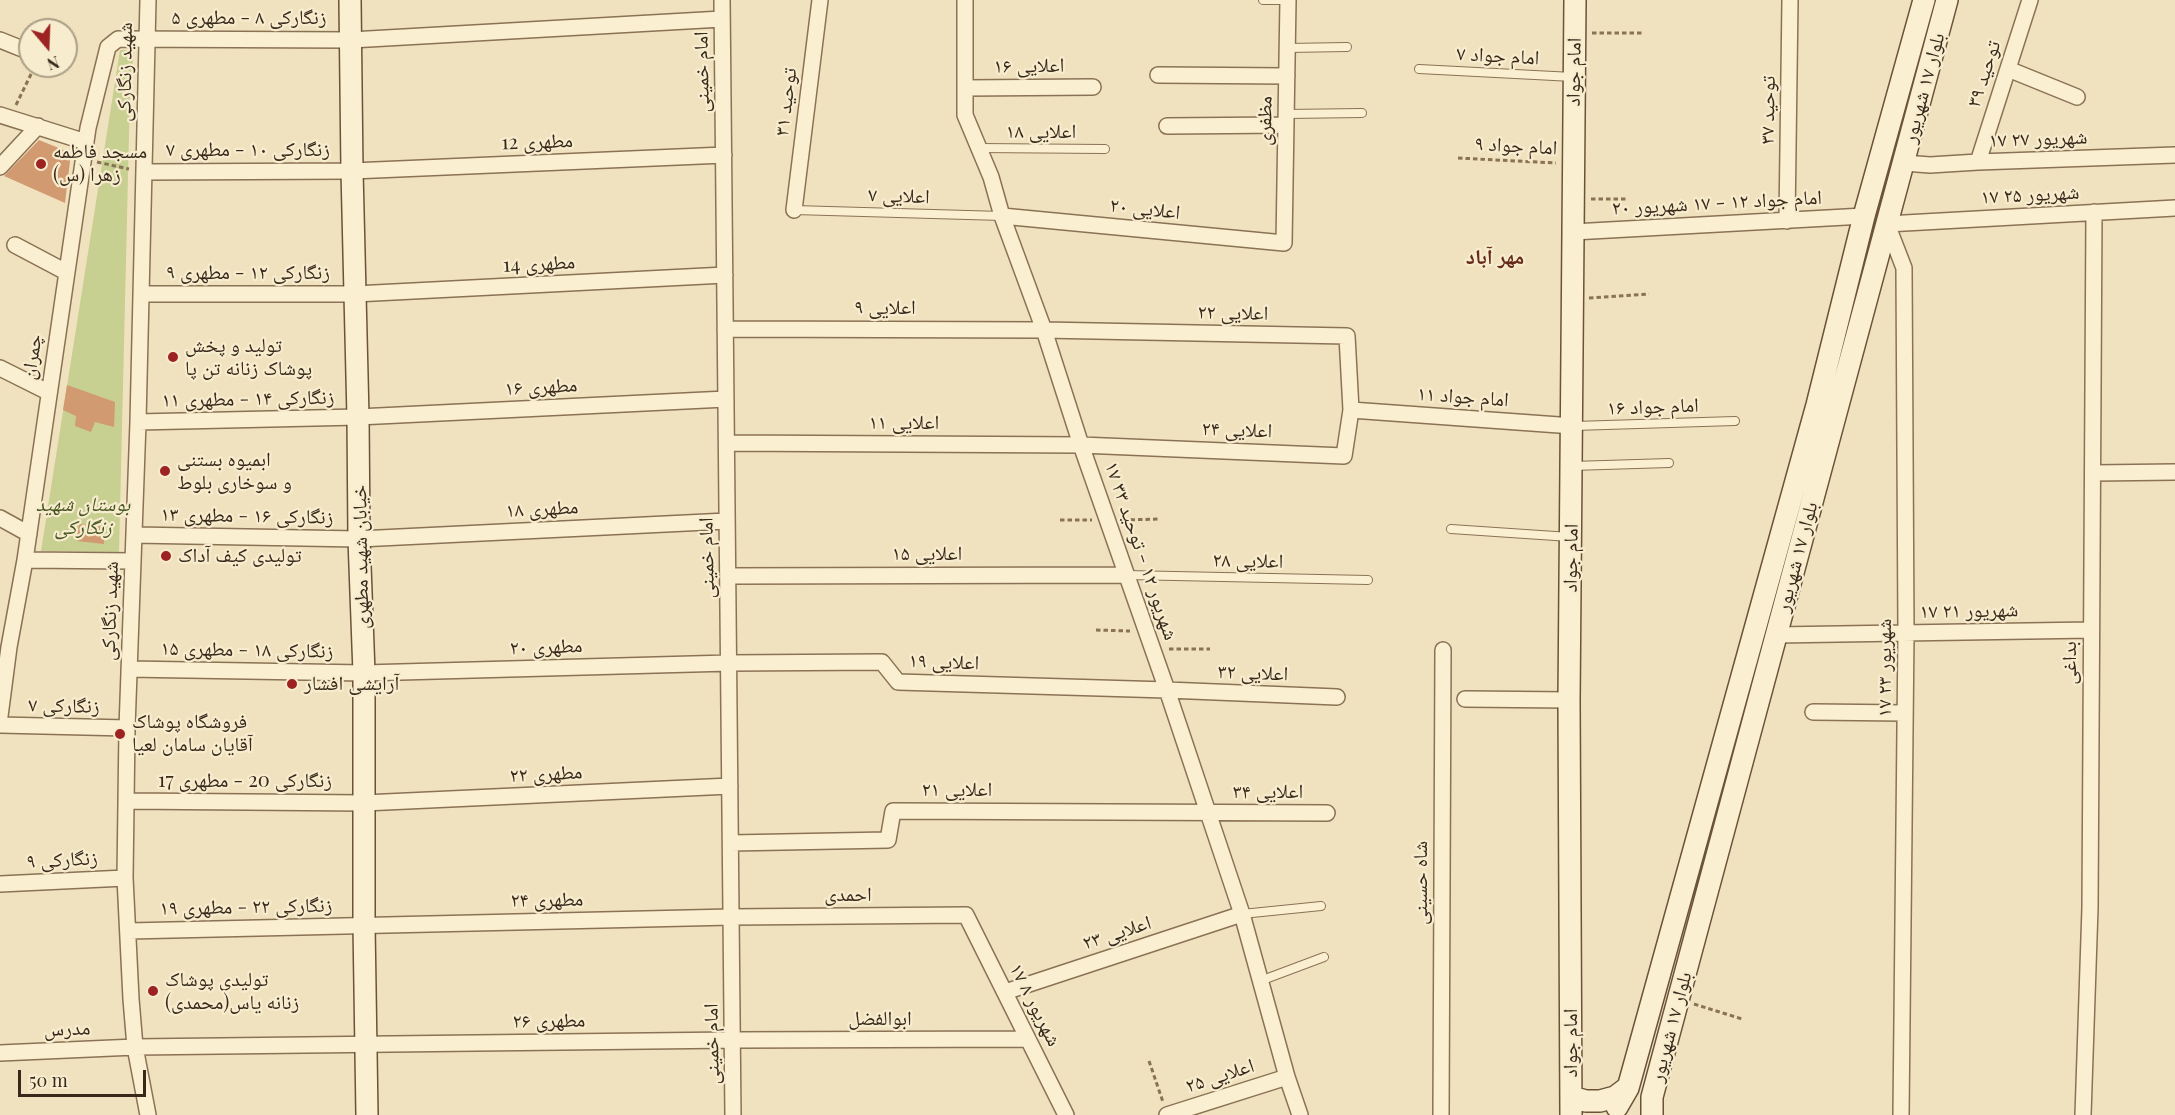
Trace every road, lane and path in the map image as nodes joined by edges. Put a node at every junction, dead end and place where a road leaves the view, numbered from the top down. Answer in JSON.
{"nodes":[{"id":1,"x":148,"y":0,"type":"edge"},
{"id":2,"x":350,"y":0,"type":"edge"},
{"id":3,"x":722,"y":0,"type":"edge"},
{"id":4,"x":820,"y":0,"type":"edge"},
{"id":5,"x":965,"y":0,"type":"edge"},
{"id":6,"x":1263,"y":0,"type":"edge"},
{"id":7,"x":1288,"y":0,"type":"edge"},
{"id":8,"x":1575,"y":0,"type":"edge"},
{"id":9,"x":1790,"y":0,"type":"edge"},
{"id":10,"x":1924,"y":0,"type":"edge"},
{"id":11,"x":1947,"y":0,"type":"edge"},
{"id":12,"x":2030,"y":0,"type":"edge"},
{"id":13,"x":722,"y":19,"type":"junction"},
{"id":14,"x":1574,"y":33,"type":"junction"},
{"id":15,"x":1644,"y":33,"type":"dead end"},
{"id":16,"x":147,"y":38,"type":"junction"},
{"id":17,"x":0,"y":40,"type":"edge"},
{"id":18,"x":351,"y":40,"type":"junction"},
{"id":19,"x":1347,"y":46,"type":"dead end"},
{"id":20,"x":18,"y":47,"type":"edge"},
{"id":21,"x":1287,"y":48,"type":"junction"},
{"id":22,"x":1419,"y":69,"type":"dead end"},
{"id":23,"x":2008,"y":69,"type":"junction"},
{"id":24,"x":1158,"y":75,"type":"dead end"},
{"id":25,"x":1287,"y":76,"type":"junction"},
{"id":26,"x":1574,"y":77,"type":"junction"},
{"id":27,"x":28,"y":78,"type":"edge"},
{"id":28,"x":1093,"y":87,"type":"dead end"},
{"id":29,"x":965,"y":88,"type":"junction"},
{"id":30,"x":2077,"y":97,"type":"dead end"},
{"id":31,"x":1362,"y":113,"type":"dead end"},
{"id":32,"x":5,"y":117,"type":"edge"},
{"id":33,"x":1286,"y":120,"type":"junction"},
{"id":34,"x":38,"y":126,"type":"junction"},
{"id":35,"x":1167,"y":126,"type":"dead end"},
{"id":36,"x":86,"y":142,"type":"junction"},
{"id":37,"x":978,"y":148,"type":"junction"},
{"id":38,"x":1105,"y":148,"type":"dead end"},
{"id":39,"x":724,"y":155,"type":"junction"},
{"id":40,"x":2175,"y":155,"type":"edge"},
{"id":41,"x":1458,"y":158,"type":"dead end"},
{"id":42,"x":83,"y":160,"type":"junction"},
{"id":43,"x":1978,"y":162,"type":"junction"},
{"id":44,"x":1904,"y":163,"type":"junction"},
{"id":45,"x":1573,"y":164,"type":"junction"},
{"id":46,"x":0,"y":167,"type":"edge"},
{"id":47,"x":352,"y":171,"type":"junction"},
{"id":48,"x":145,"y":172,"type":"junction"},
{"id":49,"x":1573,"y":199,"type":"junction"},
{"id":50,"x":1626,"y":199,"type":"dead end"},
{"id":51,"x":2175,"y":208,"type":"edge"},
{"id":52,"x":794,"y":210,"type":"joint"},
{"id":53,"x":2094,"y":212,"type":"junction"},
{"id":54,"x":1002,"y":216,"type":"junction"},
{"id":55,"x":1864,"y":216,"type":"junction"},
{"id":56,"x":1787,"y":221,"type":"junction"},
{"id":57,"x":1887,"y":224,"type":"junction"},
{"id":58,"x":1573,"y":231,"type":"junction"},
{"id":59,"x":1284,"y":243,"type":"joint"},
{"id":60,"x":15,"y":245,"type":"dead end"},
{"id":61,"x":66,"y":272,"type":"junction"},
{"id":62,"x":725,"y":276,"type":"junction"},
{"id":63,"x":141,"y":294,"type":"junction"},
{"id":64,"x":355,"y":294,"type":"junction"},
{"id":65,"x":1649,"y":294,"type":"dead end"},
{"id":66,"x":1573,"y":299,"type":"junction"},
{"id":67,"x":725,"y":329,"type":"junction"},
{"id":68,"x":1044,"y":330,"type":"junction"},
{"id":69,"x":0,"y":368,"type":"edge"},
{"id":70,"x":48,"y":392,"type":"junction"},
{"id":71,"x":726,"y":399,"type":"junction"},
{"id":72,"x":1351,"y":410,"type":"junction"},
{"id":73,"x":358,"y":417,"type":"junction"},
{"id":74,"x":1735,"y":421,"type":"dead end"},
{"id":75,"x":138,"y":422,"type":"junction"},
{"id":76,"x":1573,"y":426,"type":"junction"},
{"id":77,"x":727,"y":443,"type":"junction"},
{"id":78,"x":1081,"y":445,"type":"junction"},
{"id":79,"x":1668,"y":463,"type":"dead end"},
{"id":80,"x":1572,"y":466,"type":"junction"},
{"id":81,"x":2175,"y":472,"type":"edge"},
{"id":82,"x":2094,"y":473,"type":"junction"},
{"id":83,"x":0,"y":519,"type":"edge"},
{"id":84,"x":1160,"y":519,"type":"dead end"},
{"id":85,"x":1060,"y":520,"type":"dead end"},
{"id":86,"x":1107,"y":520,"type":"junction"},
{"id":87,"x":727,"y":521,"type":"junction"},
{"id":88,"x":1451,"y":528,"type":"dead end"},
{"id":89,"x":29,"y":534,"type":"junction"},
{"id":90,"x":134,"y":535,"type":"junction"},
{"id":91,"x":1571,"y":537,"type":"junction"},
{"id":92,"x":359,"y":539,"type":"junction"},
{"id":93,"x":25,"y":560,"type":"junction"},
{"id":94,"x":134,"y":561,"type":"junction"},
{"id":95,"x":1126,"y":574,"type":"junction"},
{"id":96,"x":728,"y":576,"type":"junction"},
{"id":97,"x":1368,"y":580,"type":"dead end"},
{"id":98,"x":1096,"y":630,"type":"dead end"},
{"id":99,"x":2091,"y":630,"type":"junction"},
{"id":100,"x":1147,"y":632,"type":"junction"},
{"id":101,"x":1906,"y":633,"type":"junction"},
{"id":102,"x":1776,"y":635,"type":"junction"},
{"id":103,"x":5,"y":644,"type":"edge"},
{"id":104,"x":1153,"y":649,"type":"junction"},
{"id":105,"x":1210,"y":649,"type":"dead end"},
{"id":106,"x":1443,"y":650,"type":"dead end"},
{"id":107,"x":729,"y":663,"type":"junction"},
{"id":108,"x":129,"y":669,"type":"junction"},
{"id":109,"x":364,"y":673,"type":"junction"},
{"id":110,"x":1167,"y":690,"type":"junction"},
{"id":111,"x":1337,"y":697,"type":"dead end"},
{"id":112,"x":1466,"y":699,"type":"dead end"},
{"id":113,"x":1569,"y":700,"type":"junction"},
{"id":114,"x":1813,"y":712,"type":"dead end"},
{"id":115,"x":1905,"y":713,"type":"junction"},
{"id":116,"x":0,"y":716,"type":"edge"},
{"id":117,"x":0,"y":725,"type":"edge"},
{"id":118,"x":127,"y":728,"type":"junction"},
{"id":119,"x":730,"y":786,"type":"junction"},
{"id":120,"x":127,"y":801,"type":"junction"},
{"id":121,"x":364,"y":803,"type":"junction"},
{"id":122,"x":1208,"y":813,"type":"junction"},
{"id":123,"x":1327,"y":813,"type":"dead end"},
{"id":124,"x":731,"y":843,"type":"junction"},
{"id":125,"x":125,"y":878,"type":"junction"},
{"id":126,"x":0,"y":884,"type":"edge"},
{"id":127,"x":1321,"y":906,"type":"dead end"},
{"id":128,"x":1242,"y":914,"type":"junction"},
{"id":129,"x":966,"y":915,"type":"joint"},
{"id":130,"x":731,"y":917,"type":"junction"},
{"id":131,"x":364,"y":925,"type":"junction"},
{"id":132,"x":129,"y":931,"type":"junction"},
{"id":133,"x":1324,"y":957,"type":"dead end"},
{"id":134,"x":1260,"y":981,"type":"junction"},
{"id":135,"x":1005,"y":992,"type":"junction"},
{"id":136,"x":1678,"y":999,"type":"junction"},
{"id":137,"x":1742,"y":1019,"type":"dead end"},
{"id":138,"x":1028,"y":1039,"type":"junction"},
{"id":139,"x":733,"y":1040,"type":"junction"},
{"id":140,"x":365,"y":1044,"type":"junction"},
{"id":141,"x":135,"y":1047,"type":"junction"},
{"id":142,"x":0,"y":1053,"type":"edge"},
{"id":143,"x":1149,"y":1061,"type":"dead end"},
{"id":144,"x":1287,"y":1077,"type":"junction"},
{"id":145,"x":1628,"y":1088,"type":"junction"},
{"id":146,"x":1571,"y":1106,"type":"edge"},
{"id":147,"x":1614,"y":1111,"type":"edge"},
{"id":148,"x":148,"y":1115,"type":"edge"},
{"id":149,"x":367,"y":1115,"type":"edge"},
{"id":150,"x":733,"y":1115,"type":"edge"},
{"id":151,"x":1066,"y":1115,"type":"edge"},
{"id":152,"x":1167,"y":1115,"type":"edge"},
{"id":153,"x":1300,"y":1115,"type":"edge"},
{"id":154,"x":1441,"y":1115,"type":"edge"},
{"id":155,"x":1651,"y":1115,"type":"edge"},
{"id":156,"x":1901,"y":1115,"type":"edge"},
{"id":157,"x":2083,"y":1115,"type":"edge"}],
"edges":[{"from":1,"to":16,"type":"street","name":"شهید زنگارکی"},
{"from":2,"to":18,"type":"main road","name":"خیابان شهید مطهری"},
{"from":3,"to":13,"type":"street","name":"امام خمینی"},
{"from":4,"to":52,"type":"street","name":"توحید ۳۱"},
{"from":5,"to":29,"type":"street","name":"۱۷ شهریور ۱۲ - توحید ۳۳"},
{"from":6,"to":7,"type":"lane"},
{"from":7,"to":21,"type":"street","name":"مظفری"},
{"from":8,"to":14,"type":"main road","name":"امام جواد"},
{"from":9,"to":56,"type":"street","name":"توحید ۳۷"},
{"from":10,"to":55,"type":"main road","name":"بلوار ۱۷ شهریور"},
{"from":11,"to":44,"type":"main road","name":"بلوار ۱۷ شهریور"},
{"from":12,"to":23,"type":"street","name":"توحید ۳۹"},
{"from":13,"to":18,"type":"street","name":"زنگارکی ۸ - مطهری ۵"},
{"from":13,"to":39,"type":"street","name":"امام خمینی"},
{"from":14,"to":15,"type":"path"},
{"from":14,"to":26,"type":"main road","name":"امام جواد"},
{"from":16,"to":18,"type":"street","name":"زنگارکی ۸ - مطهری ۵"},
{"from":16,"to":36,"type":"street","name":"چمران"},
{"from":16,"to":48,"type":"street","name":"شهید زنگارکی"},
{"from":17,"to":20,"type":"street"},
{"from":18,"to":47,"type":"main road","name":"خیابان شهید مطهری"},
{"from":19,"to":21,"type":"lane"},
{"from":21,"to":25,"type":"street","name":"مظفری"},
{"from":22,"to":26,"type":"lane","name":"امام جواد ۷"},
{"from":23,"to":30,"type":"street"},
{"from":23,"to":43,"type":"street","name":"توحید ۳۹"},
{"from":24,"to":25,"type":"street"},
{"from":25,"to":33,"type":"street","name":"مظفری"},
{"from":26,"to":45,"type":"main road","name":"امام جواد"},
{"from":27,"to":32,"type":"path"},
{"from":28,"to":29,"type":"street","name":"اعلایی ۱۶"},
{"from":29,"to":37,"type":"street","name":"۱۷ شهریور ۱۲ - توحید ۳۳"},
{"from":31,"to":33,"type":"lane"},
{"from":32,"to":34,"type":"street"},
{"from":33,"to":35,"type":"street"},
{"from":33,"to":59,"type":"street","name":"مظفری"},
{"from":34,"to":36,"type":"street"},
{"from":34,"to":46,"type":"street"},
{"from":36,"to":42,"type":"street","name":"چمران"},
{"from":37,"to":38,"type":"lane","name":"اعلایی ۱۸"},
{"from":37,"to":54,"type":"street","name":"۱۷ شهریور ۱۲ - توحید ۳۳"},
{"from":39,"to":47,"type":"street","name":"مطهری 12"},
{"from":39,"to":62,"type":"street","name":"امام خمینی"},
{"from":40,"to":43,"type":"street","name":"۱۷ شهریور ۲۷"},
{"from":41,"to":45,"type":"path","name":"امام جواد ۹"},
{"from":42,"to":48,"type":"path"},
{"from":42,"to":61,"type":"street","name":"چمران"},
{"from":43,"to":44,"type":"street","name":"۱۷ شهریور ۲۷"},
{"from":44,"to":57,"type":"main road","name":"بلوار ۱۷ شهریور"},
{"from":45,"to":49,"type":"main road","name":"امام جواد"},
{"from":47,"to":48,"type":"street","name":"زنگارکی ۱۰ - مطهری ۷"},
{"from":47,"to":64,"type":"main road","name":"خیابان شهید مطهری"},
{"from":48,"to":63,"type":"street","name":"شهید زنگارکی"},
{"from":49,"to":50,"type":"path"},
{"from":49,"to":58,"type":"main road","name":"امام جواد"},
{"from":51,"to":53,"type":"street","name":"۱۷ شهریور ۲۵"},
{"from":52,"to":54,"type":"lane","name":"اعلایی ۷"},
{"from":53,"to":57,"type":"street","name":"۱۷ شهریور ۲۵"},
{"from":53,"to":82,"type":"street","name":"بداغی"},
{"from":54,"to":59,"type":"street","name":"اعلایی ۲۰"},
{"from":54,"to":68,"type":"street","name":"۱۷ شهریور ۱۲ - توحید ۳۳"},
{"from":55,"to":56,"type":"street","name":"امام جواد ۱۲ - ۱۷ شهریور ۲۰"},
{"from":55,"to":145,"type":"main road","name":"بلوار ۱۷ شهریور"},
{"from":56,"to":58,"type":"street","name":"امام جواد ۱۲ - ۱۷ شهریور ۲۰"},
{"from":57,"to":101,"type":"street","name":"۱۷ شهریور ۲۳"},
{"from":57,"to":102,"type":"main road","name":"بلوار ۱۷ شهریور"},
{"from":58,"to":66,"type":"main road","name":"امام جواد"},
{"from":60,"to":61,"type":"street"},
{"from":61,"to":70,"type":"street","name":"چمران"},
{"from":62,"to":64,"type":"street","name":"مطهری 14"},
{"from":62,"to":67,"type":"street","name":"امام خمینی"},
{"from":63,"to":64,"type":"street","name":"زنگارکی ۱۲ - مطهری ۹"},
{"from":63,"to":75,"type":"street","name":"شهید زنگارکی"},
{"from":64,"to":73,"type":"main road","name":"خیابان شهید مطهری"},
{"from":65,"to":66,"type":"path"},
{"from":66,"to":76,"type":"main road","name":"امام جواد"},
{"from":67,"to":68,"type":"street","name":"اعلایی ۹"},
{"from":67,"to":71,"type":"street","name":"امام خمینی"},
{"from":68,"to":72,"type":"street","name":"اعلایی ۲۲"},
{"from":68,"to":78,"type":"street","name":"۱۷ شهریور ۱۲ - توحید ۳۳"},
{"from":69,"to":70,"type":"street"},
{"from":70,"to":89,"type":"street","name":"چمران"},
{"from":71,"to":73,"type":"street","name":"مطهری ۱۶"},
{"from":71,"to":77,"type":"street","name":"امام خمینی"},
{"from":72,"to":76,"type":"street","name":"امام جواد ۱۱"},
{"from":72,"to":78,"type":"street","name":"اعلایی ۲۴"},
{"from":73,"to":75,"type":"street","name":"زنگارکی ۱۴ - مطهری ۱۱"},
{"from":73,"to":92,"type":"main road","name":"خیابان شهید مطهری"},
{"from":74,"to":76,"type":"lane","name":"امام جواد ۱۶"},
{"from":75,"to":90,"type":"street","name":"شهید زنگارکی"},
{"from":76,"to":80,"type":"main road","name":"امام جواد"},
{"from":77,"to":78,"type":"street","name":"اعلایی ۱۱"},
{"from":77,"to":87,"type":"street","name":"امام خمینی"},
{"from":78,"to":86,"type":"street","name":"۱۷ شهریور ۱۲ - توحید ۳۳"},
{"from":79,"to":80,"type":"lane"},
{"from":80,"to":91,"type":"main road","name":"امام جواد"},
{"from":81,"to":82,"type":"street"},
{"from":82,"to":99,"type":"street","name":"بداغی"},
{"from":83,"to":89,"type":"street"},
{"from":84,"to":86,"type":"path"},
{"from":85,"to":86,"type":"path"},
{"from":86,"to":95,"type":"street","name":"۱۷ شهریور ۱۲ - توحید ۳۳"},
{"from":87,"to":92,"type":"street","name":"مطهری ۱۸"},
{"from":87,"to":96,"type":"street","name":"امام خمینی"},
{"from":88,"to":91,"type":"lane"},
{"from":89,"to":93,"type":"street","name":"چمران"},
{"from":90,"to":92,"type":"street","name":"زنگارکی ۱۶ - مطهری ۱۳"},
{"from":90,"to":94,"type":"street","name":"شهید زنگارکی"},
{"from":91,"to":113,"type":"main road","name":"امام جواد"},
{"from":92,"to":109,"type":"main road","name":"خیابان شهید مطهری"},
{"from":93,"to":94,"type":"street"},
{"from":93,"to":103,"type":"street","name":"چمران"},
{"from":94,"to":108,"type":"street","name":"شهید زنگارکی"},
{"from":95,"to":96,"type":"street","name":"اعلایی ۱۵"},
{"from":95,"to":97,"type":"lane","name":"اعلایی ۲۸"},
{"from":95,"to":100,"type":"street","name":"۱۷ شهریور ۱۲ - توحید ۳۳"},
{"from":96,"to":107,"type":"street","name":"امام خمینی"},
{"from":98,"to":100,"type":"path"},
{"from":99,"to":101,"type":"street","name":"۱۷ شهریور ۲۱"},
{"from":99,"to":157,"type":"street","name":"بداغی"},
{"from":100,"to":104,"type":"street","name":"۱۷ شهریور ۱۲ - توحید ۳۳"},
{"from":101,"to":102,"type":"street","name":"۱۷ شهریور ۲۱"},
{"from":101,"to":115,"type":"street","name":"۱۷ شهریور ۲۳"},
{"from":102,"to":136,"type":"main road","name":"بلوار ۱۷ شهریور"},
{"from":103,"to":116,"type":"street","name":"چمران"},
{"from":104,"to":105,"type":"path"},
{"from":104,"to":110,"type":"street","name":"۱۷ شهریور ۱۲ - توحید ۳۳"},
{"from":106,"to":154,"type":"street","name":"شاه حسینی"},
{"from":107,"to":109,"type":"street","name":"مطهری ۲۰"},
{"from":107,"to":110,"type":"street","name":"اعلایی ۱۹"},
{"from":107,"to":119,"type":"street","name":"امام خمینی"},
{"from":108,"to":109,"type":"street","name":"زنگارکی ۱۸ - مطهری ۱۵"},
{"from":108,"to":118,"type":"street","name":"شهید زنگارکی"},
{"from":109,"to":121,"type":"main road","name":"خیابان شهید مطهری"},
{"from":110,"to":111,"type":"street","name":"اعلایی ۳۲"},
{"from":110,"to":122,"type":"street","name":"۱۷ شهریور ۱۲ - توحید ۳۳"},
{"from":112,"to":113,"type":"street"},
{"from":113,"to":146,"type":"main road","name":"امام جواد"},
{"from":114,"to":115,"type":"street"},
{"from":115,"to":156,"type":"street","name":"۱۷ شهریور ۲۳"},
{"from":117,"to":118,"type":"street","name":"زنگارکی ۷"},
{"from":118,"to":120,"type":"street","name":"شهید زنگارکی"},
{"from":119,"to":121,"type":"street","name":"مطهری ۲۲"},
{"from":119,"to":124,"type":"street","name":"امام خمینی"},
{"from":120,"to":121,"type":"street","name":"زنگارکی 20 - مطهری 17"},
{"from":120,"to":125,"type":"street","name":"شهید زنگارکی"},
{"from":121,"to":131,"type":"main road","name":"خیابان شهید مطهری"},
{"from":122,"to":123,"type":"street","name":"اعلایی ۳۴"},
{"from":122,"to":124,"type":"street","name":"اعلایی ۲۱"},
{"from":122,"to":128,"type":"street","name":"۱۷ شهریور ۱۲ - توحید ۳۳"},
{"from":124,"to":130,"type":"street","name":"امام خمینی"},
{"from":125,"to":126,"type":"street","name":"زنگارکی ۹"},
{"from":125,"to":132,"type":"street","name":"شهید زنگارکی"},
{"from":127,"to":128,"type":"lane"},
{"from":128,"to":134,"type":"street","name":"۱۷ شهریور ۱۲ - توحید ۳۳"},
{"from":128,"to":135,"type":"street","name":"اعلایی ۲۳"},
{"from":129,"to":130,"type":"street","name":"احمدی"},
{"from":129,"to":135,"type":"street","name":"۱۷ شهریور ۸"},
{"from":130,"to":131,"type":"street","name":"مطهری ۲۴"},
{"from":130,"to":139,"type":"street","name":"امام خمینی"},
{"from":131,"to":132,"type":"street","name":"زنگارکی ۲۲ - مطهری ۱۹"},
{"from":131,"to":140,"type":"main road","name":"خیابان شهید مطهری"},
{"from":132,"to":141,"type":"street","name":"شهید زنگارکی"},
{"from":133,"to":134,"type":"lane"},
{"from":134,"to":144,"type":"street","name":"۱۷ شهریور ۱۲ - توحید ۳۳"},
{"from":135,"to":138,"type":"street","name":"۱۷ شهریور ۸"},
{"from":136,"to":137,"type":"path"},
{"from":136,"to":155,"type":"main road","name":"بلوار ۱۷ شهریور"},
{"from":138,"to":139,"type":"street","name":"ابوالفضل"},
{"from":138,"to":151,"type":"street","name":"۱۷ شهریور ۸"},
{"from":139,"to":140,"type":"street","name":"مطهری ۲۶"},
{"from":139,"to":150,"type":"street","name":"امام خمینی"},
{"from":140,"to":141,"type":"street","name":"مطهری ۲۶"},
{"from":140,"to":149,"type":"main road","name":"خیابان شهید مطهری"},
{"from":141,"to":142,"type":"street","name":"مدرس"},
{"from":141,"to":148,"type":"street","name":"شهید زنگارکی"},
{"from":143,"to":152,"type":"path"},
{"from":144,"to":152,"type":"street","name":"اعلایی ۲۵"},
{"from":144,"to":153,"type":"street","name":"۱۷ شهریور ۱۲ - توحید ۳۳"},
{"from":145,"to":146,"type":"main road"},
{"from":145,"to":147,"type":"main road","name":"بلوار ۱۷ شهریور"},
{"from":147,"to":155,"type":"main road"}]}
